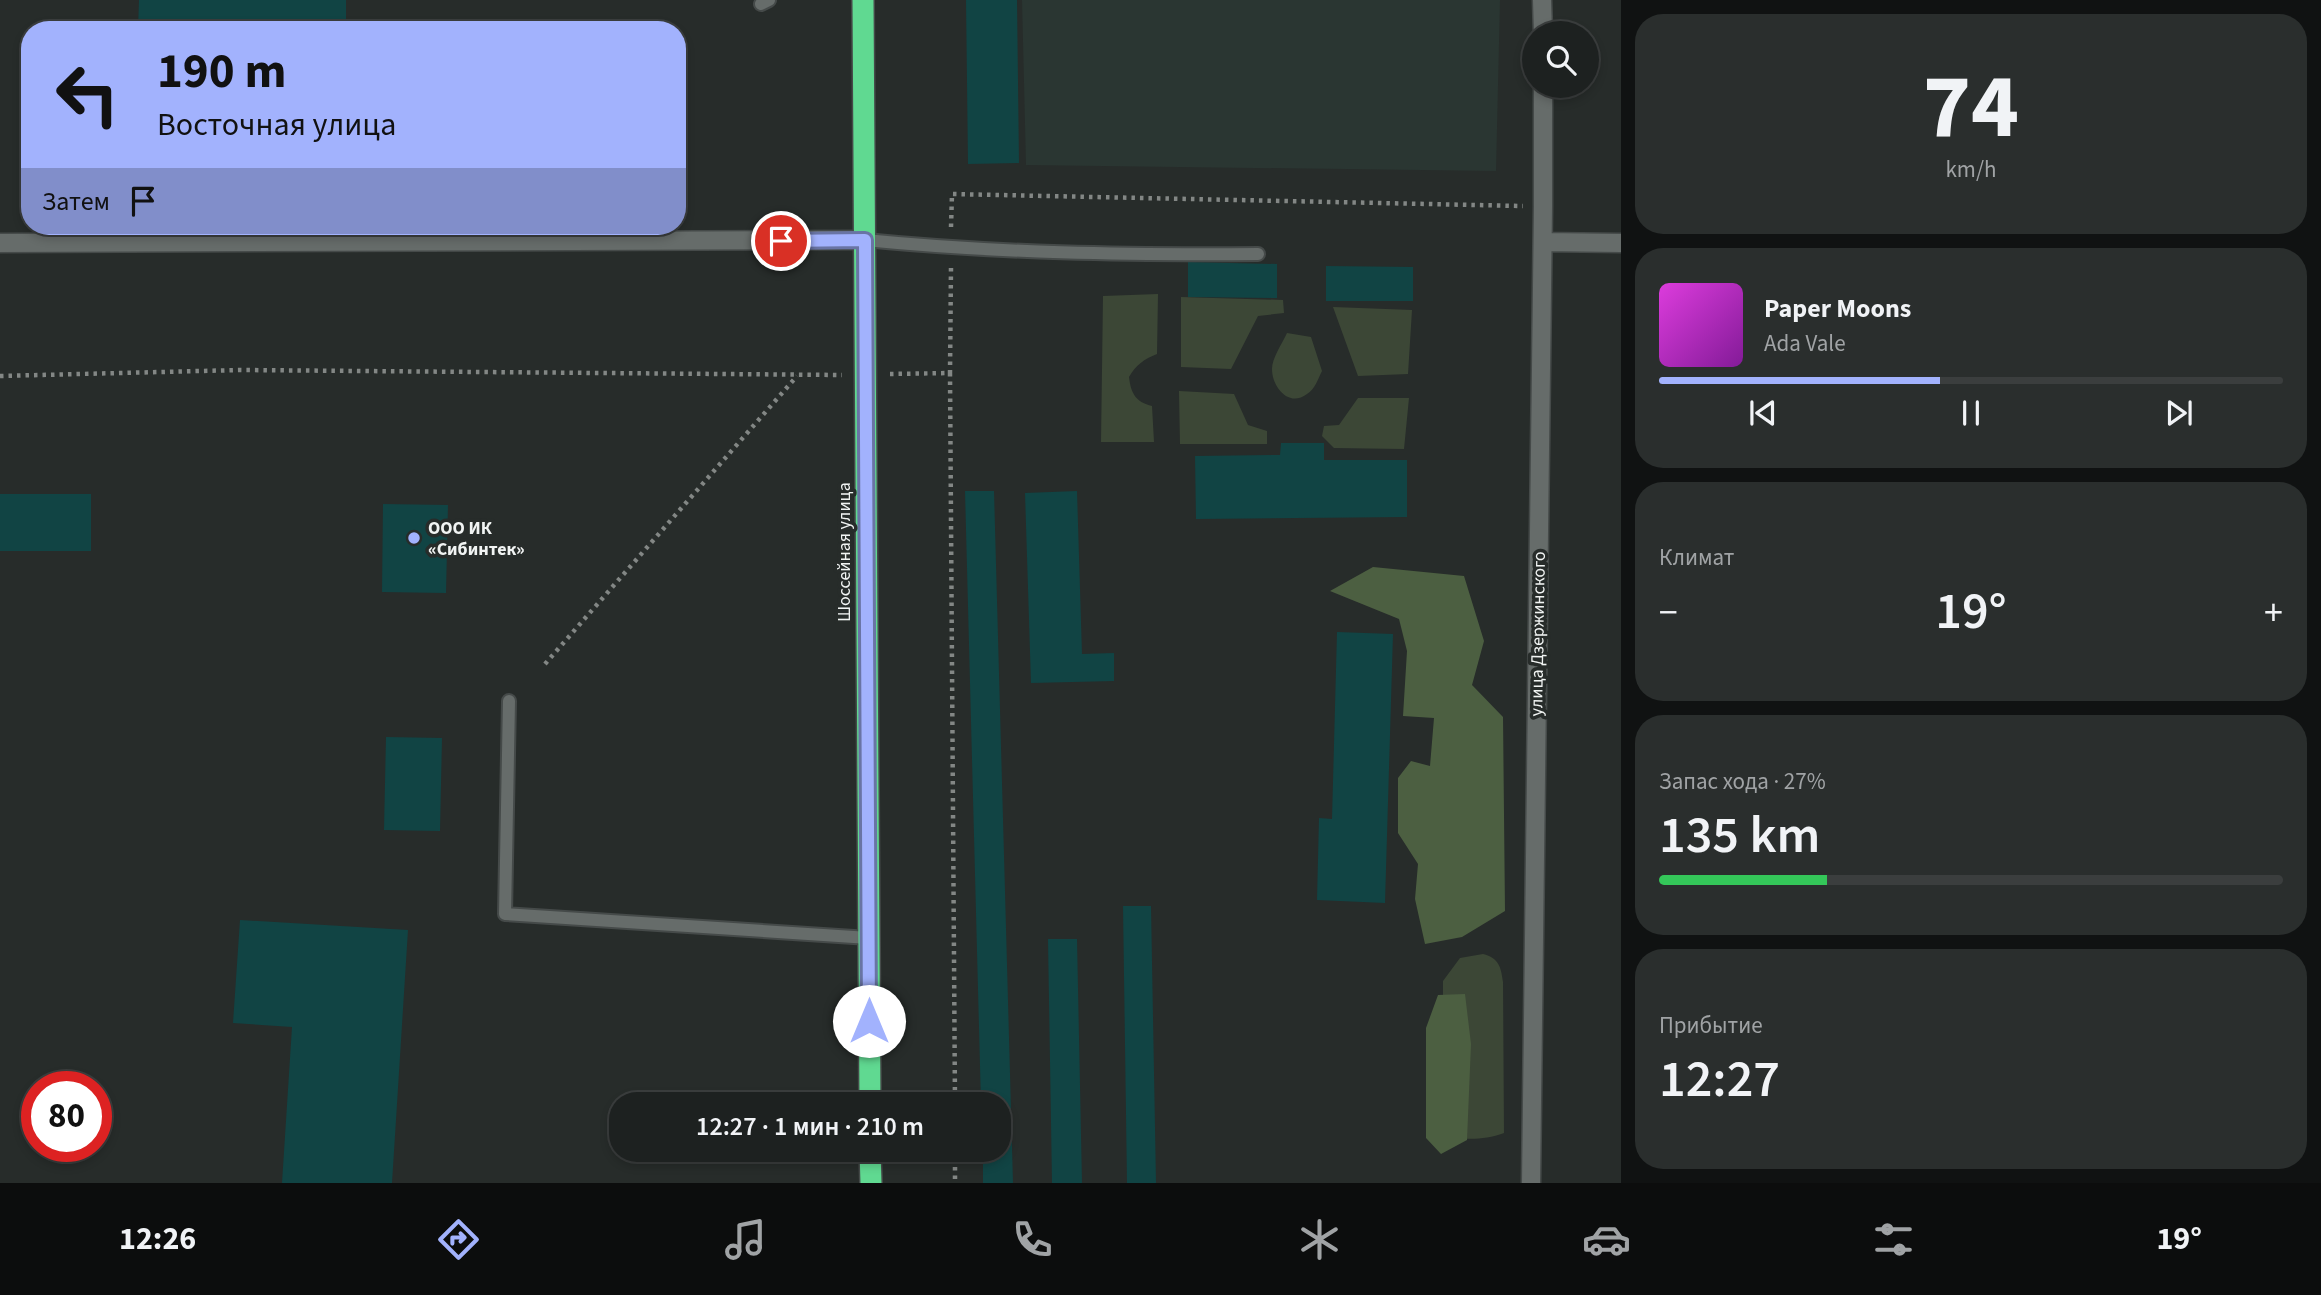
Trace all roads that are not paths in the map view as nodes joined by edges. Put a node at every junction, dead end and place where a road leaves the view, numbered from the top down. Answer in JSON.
{"nodes":[{"id":1,"x":863,"y":0,"type":"edge"},
{"id":2,"x":1542,"y":0,"type":"edge"},
{"id":3,"x":1542,"y":21,"type":"edge"},
{"id":4,"x":1543,"y":98,"type":"edge"},
{"id":5,"x":865,"y":240,"type":"junction"},
{"id":6,"x":1543,"y":242,"type":"junction"},
{"id":7,"x":0,"y":243,"type":"edge"},
{"id":8,"x":1621,"y":243,"type":"edge"},
{"id":9,"x":1258,"y":254,"type":"dead end"},
{"id":10,"x":509,"y":701,"type":"dead end"},
{"id":11,"x":869,"y":938,"type":"junction"},
{"id":12,"x":870,"y":1092,"type":"edge"},
{"id":13,"x":870,"y":1162,"type":"edge"},
{"id":14,"x":870,"y":1183,"type":"edge"},
{"id":15,"x":1531,"y":1183,"type":"edge"}],
"edges":[{"from":1,"to":5,"type":"highway","name":"Шоссейная улица"},
{"from":2,"to":3,"type":"street"},
{"from":4,"to":6,"type":"street","name":"улица Дзержинского"},
{"from":5,"to":7,"type":"street"},
{"from":5,"to":9,"type":"lane"},
{"from":5,"to":11,"type":"highway","name":"Шоссейная улица"},
{"from":6,"to":8,"type":"street"},
{"from":6,"to":15,"type":"street","name":"улица Дзержинского"},
{"from":10,"to":11,"type":"lane"},
{"from":11,"to":12,"type":"highway","name":"Шоссейная улица"},
{"from":13,"to":14,"type":"highway"}]}
